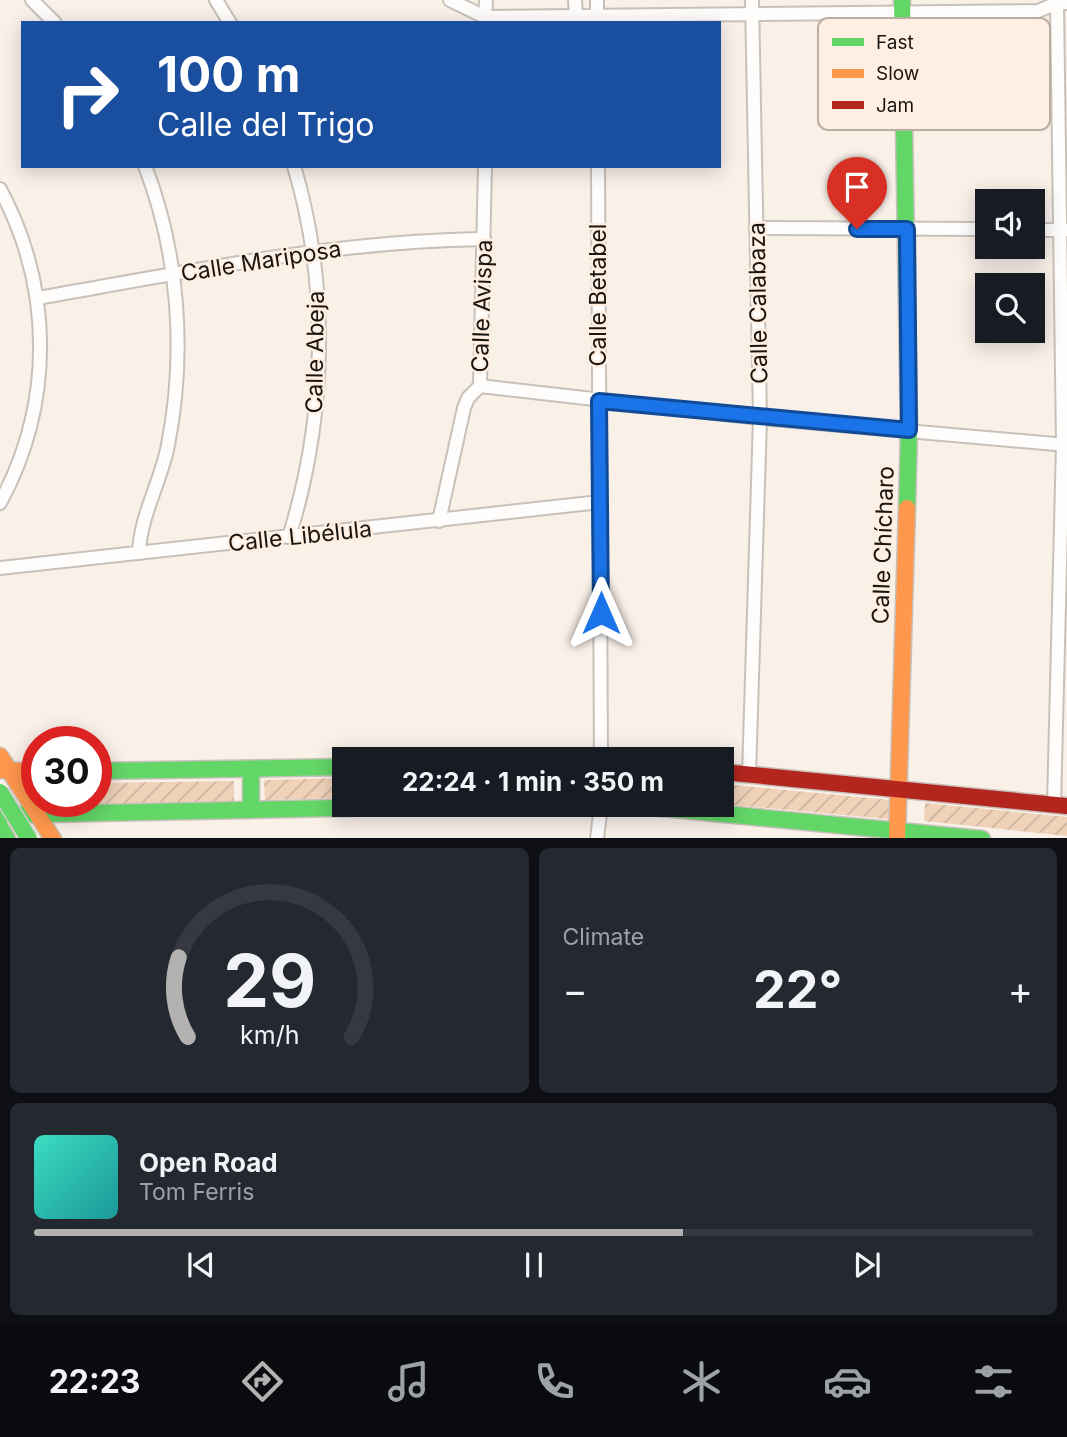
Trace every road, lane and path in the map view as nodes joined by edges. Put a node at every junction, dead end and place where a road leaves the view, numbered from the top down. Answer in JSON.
{"nodes":[{"id":1,"x":32,"y":0,"type":"edge"},
{"id":2,"x":216,"y":0,"type":"edge"},
{"id":3,"x":485,"y":0,"type":"edge"},
{"id":4,"x":575,"y":0,"type":"edge"},
{"id":5,"x":597,"y":0,"type":"edge"},
{"id":6,"x":693,"y":0,"type":"edge"},
{"id":7,"x":752,"y":0,"type":"edge"},
{"id":8,"x":809,"y":0,"type":"edge"},
{"id":9,"x":458,"y":2,"type":"edge"},
{"id":10,"x":1058,"y":2,"type":"edge"},
{"id":11,"x":942,"y":5,"type":"edge"},
{"id":12,"x":902,"y":6,"type":"edge"},
{"id":13,"x":808,"y":14,"type":"junction"},
{"id":14,"x":692,"y":15,"type":"junction"},
{"id":15,"x":751,"y":15,"type":"junction"},
{"id":16,"x":576,"y":16,"type":"junction"},
{"id":17,"x":485,"y":20,"type":"edge"},
{"id":18,"x":597,"y":20,"type":"edge"},
{"id":19,"x":53,"y":21,"type":"edge"},
{"id":20,"x":229,"y":21,"type":"edge"},
{"id":21,"x":905,"y":130,"type":"edge"},
{"id":22,"x":146,"y":168,"type":"edge"},
{"id":23,"x":294,"y":168,"type":"edge"},
{"id":24,"x":485,"y":168,"type":"edge"},
{"id":25,"x":598,"y":168,"type":"edge"},
{"id":26,"x":0,"y":189,"type":"edge"},
{"id":27,"x":756,"y":229,"type":"junction"},
{"id":28,"x":907,"y":229,"type":"junction"},
{"id":29,"x":975,"y":229,"type":"edge"},
{"id":30,"x":1045,"y":229,"type":"edge"},
{"id":31,"x":1064,"y":230,"type":"edge"},
{"id":32,"x":484,"y":239,"type":"junction"},
{"id":33,"x":313,"y":251,"type":"junction"},
{"id":34,"x":174,"y":274,"type":"junction"},
{"id":35,"x":38,"y":298,"type":"junction"},
{"id":36,"x":480,"y":386,"type":"junction"},
{"id":37,"x":599,"y":401,"type":"junction"},
{"id":38,"x":760,"y":418,"type":"junction"},
{"id":39,"x":909,"y":430,"type":"junction"},
{"id":40,"x":1065,"y":445,"type":"edge"},
{"id":41,"x":600,"y":502,"type":"junction"},
{"id":42,"x":0,"y":503,"type":"edge"},
{"id":43,"x":439,"y":521,"type":"junction"},
{"id":44,"x":289,"y":537,"type":"junction"},
{"id":45,"x":139,"y":553,"type":"junction"},
{"id":46,"x":0,"y":568,"type":"edge"},
{"id":47,"x":601,"y":747,"type":"edge"},
{"id":48,"x":0,"y":756,"type":"edge"},
{"id":49,"x":332,"y":767,"type":"edge"},
{"id":50,"x":251,"y":769,"type":"junction"},
{"id":51,"x":5,"y":771,"type":"edge"},
{"id":52,"x":112,"y":771,"type":"edge"},
{"id":53,"x":734,"y":773,"type":"edge"},
{"id":54,"x":750,"y":775,"type":"junction"},
{"id":55,"x":899,"y":788,"type":"junction"},
{"id":56,"x":0,"y":792,"type":"edge"},
{"id":57,"x":21,"y":792,"type":"edge"},
{"id":58,"x":1060,"y":806,"type":"edge"},
{"id":59,"x":332,"y":808,"type":"edge"},
{"id":60,"x":251,"y":810,"type":"junction"},
{"id":61,"x":112,"y":813,"type":"edge"},
{"id":62,"x":0,"y":815,"type":"edge"},
{"id":63,"x":21,"y":815,"type":"edge"},
{"id":64,"x":734,"y":816,"type":"edge"},
{"id":65,"x":39,"y":817,"type":"edge"},
{"id":66,"x":600,"y":817,"type":"edge"},
{"id":67,"x":0,"y":827,"type":"edge"},
{"id":68,"x":897,"y":834,"type":"edge"},
{"id":69,"x":8,"y":838,"type":"edge"},
{"id":70,"x":29,"y":838,"type":"edge"},
{"id":71,"x":53,"y":838,"type":"edge"},
{"id":72,"x":597,"y":838,"type":"edge"},
{"id":73,"x":982,"y":838,"type":"edge"}],
"edges":[{"from":1,"to":19,"type":"street"},
{"from":2,"to":20,"type":"street"},
{"from":3,"to":17,"type":"street"},
{"from":4,"to":16,"type":"street"},
{"from":5,"to":18,"type":"street"},
{"from":6,"to":14,"type":"street"},
{"from":7,"to":15,"type":"street","name":"Calle Calabaza"},
{"from":8,"to":13,"type":"street"},
{"from":9,"to":17,"type":"street"},
{"from":10,"to":11,"type":"street"},
{"from":10,"to":31,"type":"street"},
{"from":11,"to":12,"type":"street"},
{"from":12,"to":13,"type":"street"},
{"from":13,"to":15,"type":"street"},
{"from":14,"to":15,"type":"street"},
{"from":14,"to":18,"type":"street"},
{"from":15,"to":27,"type":"street","name":"Calle Calabaza"},
{"from":16,"to":17,"type":"street"},
{"from":16,"to":18,"type":"street"},
{"from":21,"to":28,"type":"street","name":"Calle Chícharo"},
{"from":22,"to":34,"type":"street"},
{"from":23,"to":33,"type":"street","name":"Calle Abeja"},
{"from":24,"to":32,"type":"street","name":"Calle Avispa"},
{"from":25,"to":37,"type":"street","name":"Calle Betabel"},
{"from":26,"to":35,"type":"street"},
{"from":27,"to":28,"type":"street"},
{"from":27,"to":38,"type":"street","name":"Calle Calabaza"},
{"from":28,"to":29,"type":"street"},
{"from":28,"to":39,"type":"street","name":"Calle Chícharo"},
{"from":30,"to":31,"type":"street"},
{"from":31,"to":40,"type":"street"},
{"from":32,"to":33,"type":"street","name":"Calle Mariposa"},
{"from":32,"to":36,"type":"street","name":"Calle Avispa"},
{"from":33,"to":34,"type":"street","name":"Calle Mariposa"},
{"from":33,"to":44,"type":"street","name":"Calle Abeja"},
{"from":34,"to":35,"type":"street","name":"Calle Mariposa"},
{"from":34,"to":45,"type":"street"},
{"from":35,"to":42,"type":"street"},
{"from":36,"to":37,"type":"street"},
{"from":36,"to":43,"type":"street","name":"Calle Avispa"},
{"from":37,"to":38,"type":"street"},
{"from":37,"to":41,"type":"street","name":"Calle Betabel"},
{"from":38,"to":39,"type":"street"},
{"from":38,"to":54,"type":"street","name":"Calle Calabaza"},
{"from":39,"to":40,"type":"street"},
{"from":39,"to":55,"type":"street","name":"Calle Chícharo"},
{"from":40,"to":58,"type":"street"},
{"from":41,"to":43,"type":"street","name":"Calle Libélula"},
{"from":41,"to":47,"type":"street","name":"Calle Betabel"},
{"from":43,"to":44,"type":"street","name":"Calle Libélula"},
{"from":44,"to":45,"type":"street","name":"Calle Libélula"},
{"from":45,"to":46,"type":"street","name":"Calle Libélula"},
{"from":48,"to":51,"type":"street"},
{"from":49,"to":50,"type":"street"},
{"from":50,"to":52,"type":"street"},
{"from":50,"to":60,"type":"street"},
{"from":51,"to":57,"type":"street"},
{"from":53,"to":54,"type":"street"},
{"from":54,"to":55,"type":"street"},
{"from":55,"to":58,"type":"street"},
{"from":55,"to":68,"type":"street","name":"Calle Chícharo"},
{"from":56,"to":70,"type":"street","bridge":true},
{"from":59,"to":60,"type":"street"},
{"from":60,"to":61,"type":"street"},
{"from":62,"to":63,"type":"street"},
{"from":64,"to":68,"type":"street"},
{"from":65,"to":71,"type":"street"},
{"from":66,"to":72,"type":"street"},
{"from":67,"to":69,"type":"street"},
{"from":68,"to":73,"type":"street"}]}
